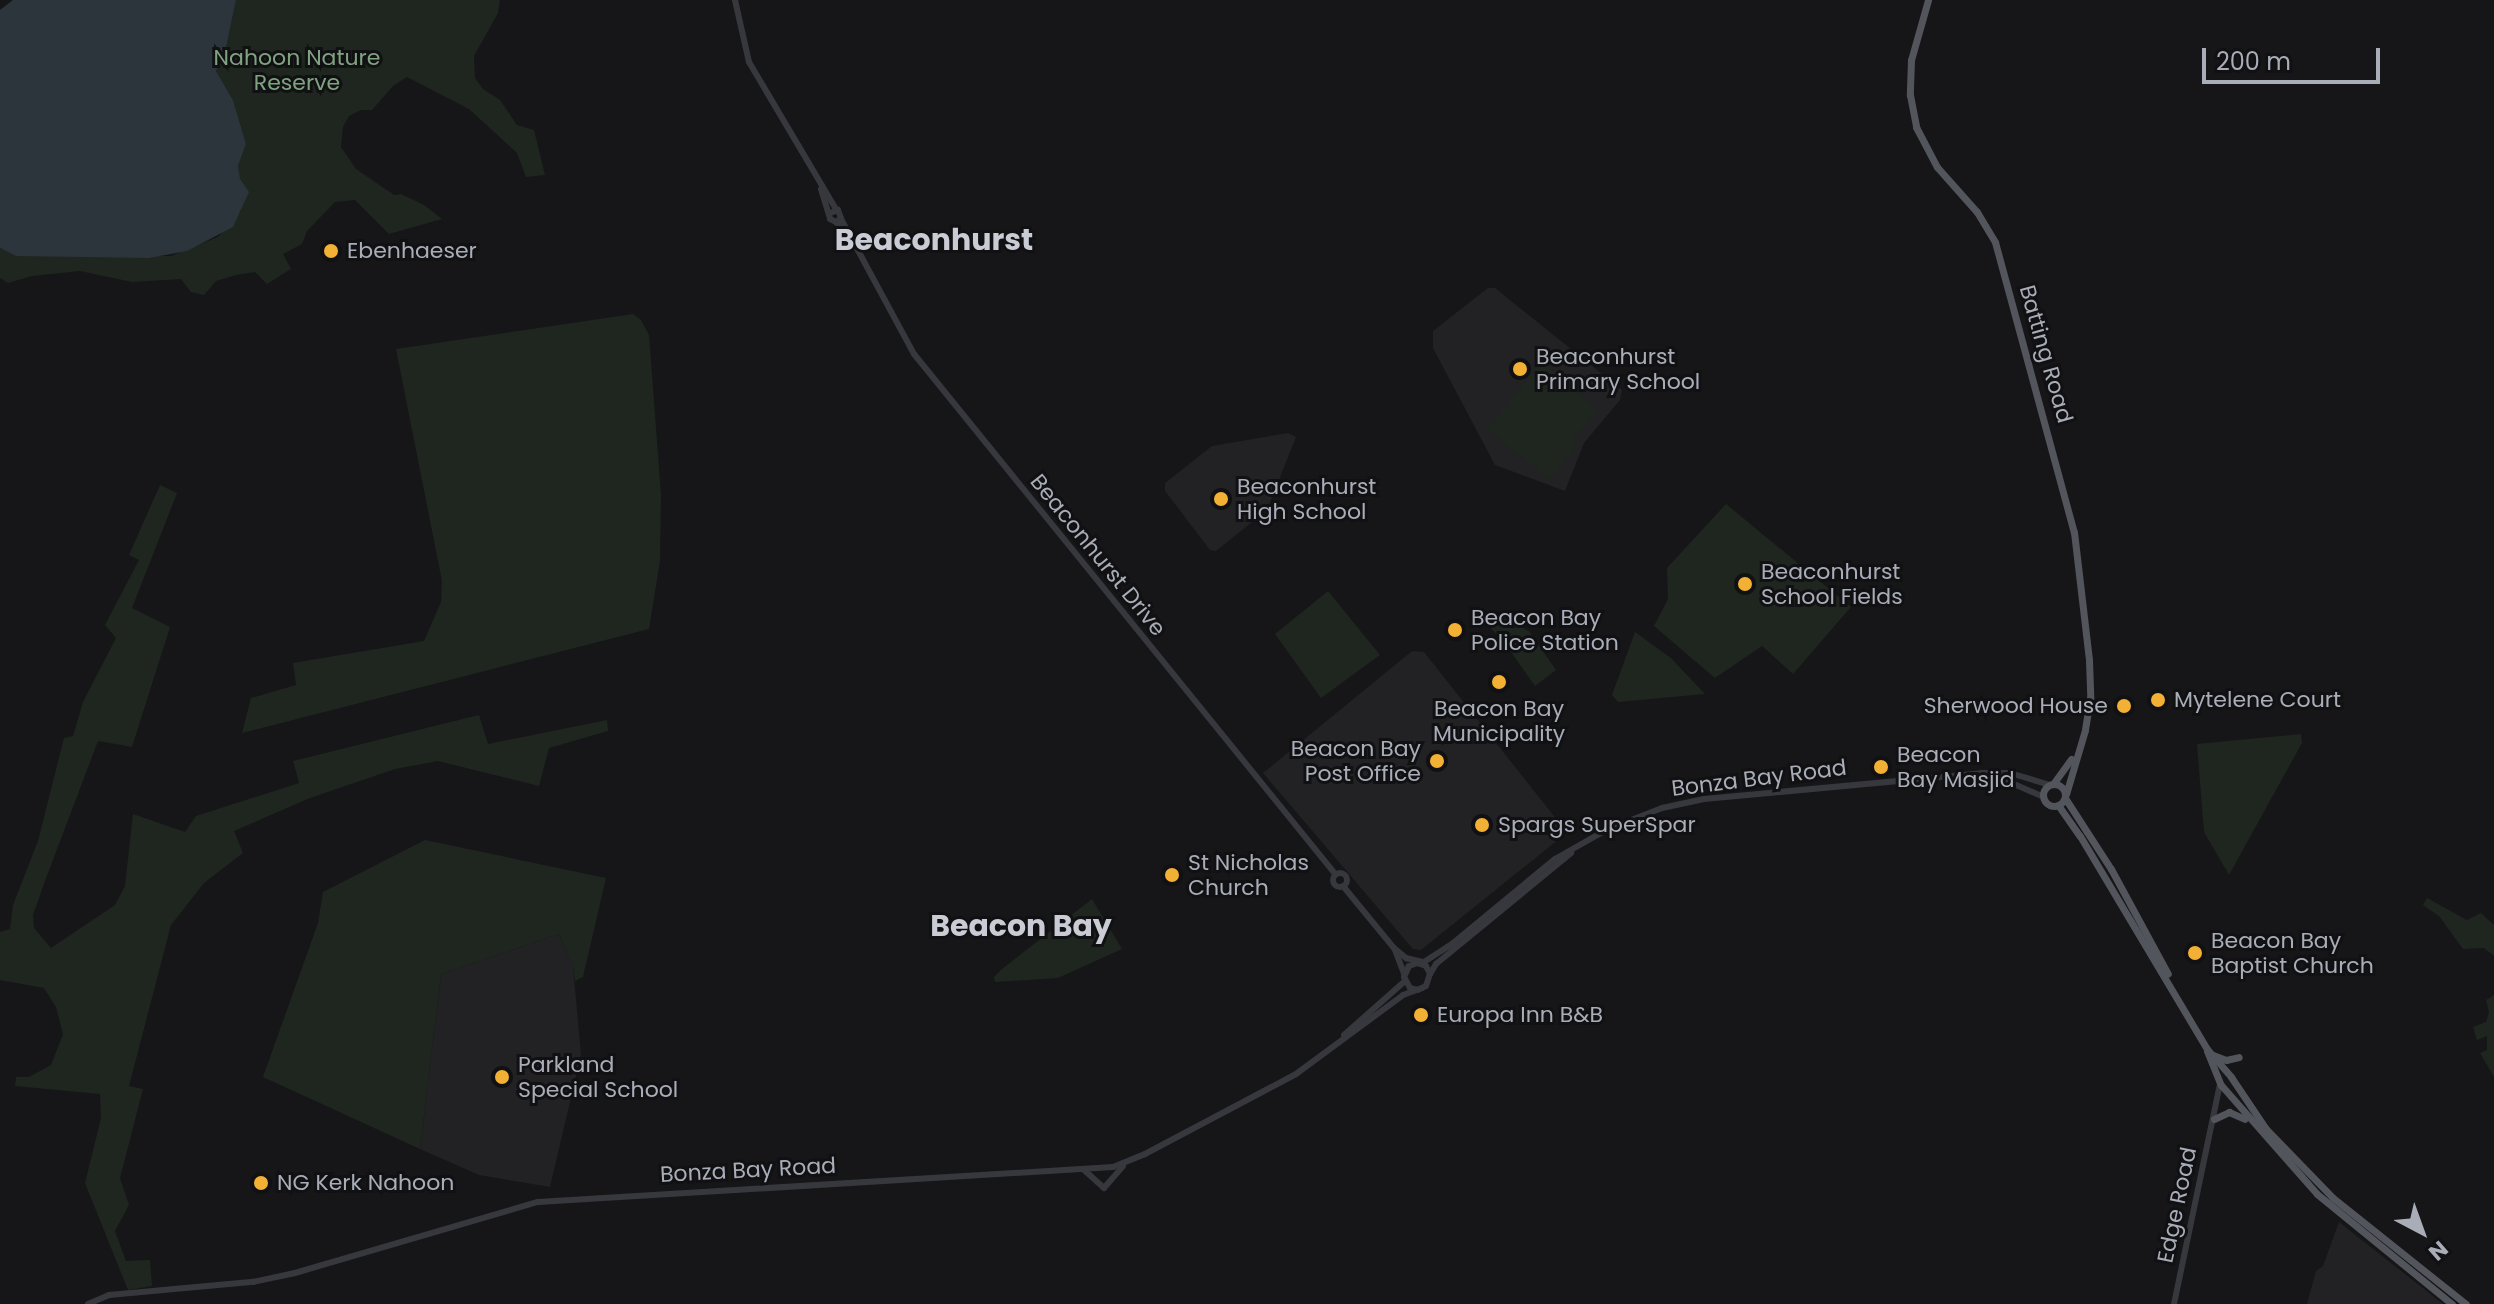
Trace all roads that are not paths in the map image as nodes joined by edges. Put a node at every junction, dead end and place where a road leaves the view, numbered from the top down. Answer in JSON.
{"nodes":[{"id":1,"x":735,"y":0,"type":"edge"},
{"id":2,"x":1928,"y":0,"type":"edge"},
{"id":3,"x":2080,"y":744,"type":"junction"},
{"id":4,"x":1991,"y":774,"type":"junction"},
{"id":5,"x":2052,"y":784,"type":"junction"},
{"id":6,"x":2065,"y":796,"type":"junction"},
{"id":7,"x":2044,"y":797,"type":"junction"},
{"id":8,"x":2058,"y":805,"type":"junction"},
{"id":9,"x":1585,"y":839,"type":"junction"},
{"id":10,"x":1394,"y":948,"type":"junction"},
{"id":11,"x":1417,"y":963,"type":"junction"},
{"id":12,"x":1404,"y":973,"type":"junction"},
{"id":13,"x":1430,"y":974,"type":"junction"},
{"id":14,"x":1405,"y":981,"type":"junction"},
{"id":15,"x":1418,"y":990,"type":"junction"},
{"id":16,"x":2174,"y":991,"type":"junction"},
{"id":17,"x":1342,"y":1038,"type":"junction"},
{"id":18,"x":2209,"y":1051,"type":"junction"},
{"id":19,"x":2239,"y":1057,"type":"dead end"},
{"id":20,"x":2224,"y":1081,"type":"junction"},
{"id":21,"x":2214,"y":1116,"type":"junction"},
{"id":22,"x":2250,"y":1122,"type":"junction"},
{"id":23,"x":1126,"y":1163,"type":"junction"},
{"id":24,"x":1083,"y":1170,"type":"junction"},
{"id":25,"x":88,"y":1304,"type":"edge"},
{"id":26,"x":2174,"y":1304,"type":"edge"},
{"id":27,"x":2452,"y":1304,"type":"edge"},
{"id":28,"x":2466,"y":1304,"type":"edge"}],
"edges":[{"from":1,"to":10,"type":"street","name":"Beaconhurst Drive"},
{"from":2,"to":3,"type":"main road","name":"Batting Road"},
{"from":3,"to":5,"type":"main road","name":"Batting Road"},
{"from":3,"to":6,"type":"main road","name":"Batting Road"},
{"from":4,"to":5,"type":"street","name":"Bonza Bay Road"},
{"from":4,"to":7,"type":"street","name":"Bonza Bay Road"},
{"from":4,"to":9,"type":"street","name":"Bonza Bay Road"},
{"from":5,"to":6,"type":"main road"},
{"from":5,"to":7,"type":"main road"},
{"from":6,"to":8,"type":"main road"},
{"from":6,"to":16,"type":"main road"},
{"from":7,"to":8,"type":"main road"},
{"from":8,"to":16,"type":"main road"},
{"from":9,"to":11,"type":"street","name":"Bonza Bay Road"},
{"from":9,"to":13,"type":"street","name":"Bonza Bay Road"},
{"from":10,"to":11,"type":"street"},
{"from":10,"to":12,"type":"street"},
{"from":11,"to":12,"type":"street"},
{"from":11,"to":13,"type":"street"},
{"from":12,"to":14,"type":"street"},
{"from":13,"to":15,"type":"street"},
{"from":14,"to":15,"type":"street"},
{"from":14,"to":17,"type":"street","name":"Bonza Bay Road"},
{"from":15,"to":17,"type":"street","name":"Bonza Bay Road"},
{"from":16,"to":18,"type":"main road"},
{"from":17,"to":23,"type":"street","name":"Bonza Bay Road"},
{"from":18,"to":19,"type":"main road"},
{"from":18,"to":20,"type":"main road"},
{"from":20,"to":21,"type":"street","name":"Edge Road"},
{"from":20,"to":22,"type":"main road"},
{"from":20,"to":28,"type":"main road"},
{"from":21,"to":22,"type":"main road"},
{"from":21,"to":26,"type":"street","name":"Edge Road"},
{"from":22,"to":27,"type":"main road"},
{"from":23,"to":24,"type":"street","name":"Bonza Bay Road"},
{"from":23,"to":24,"type":"street"},
{"from":24,"to":25,"type":"street","name":"Bonza Bay Road"}]}
